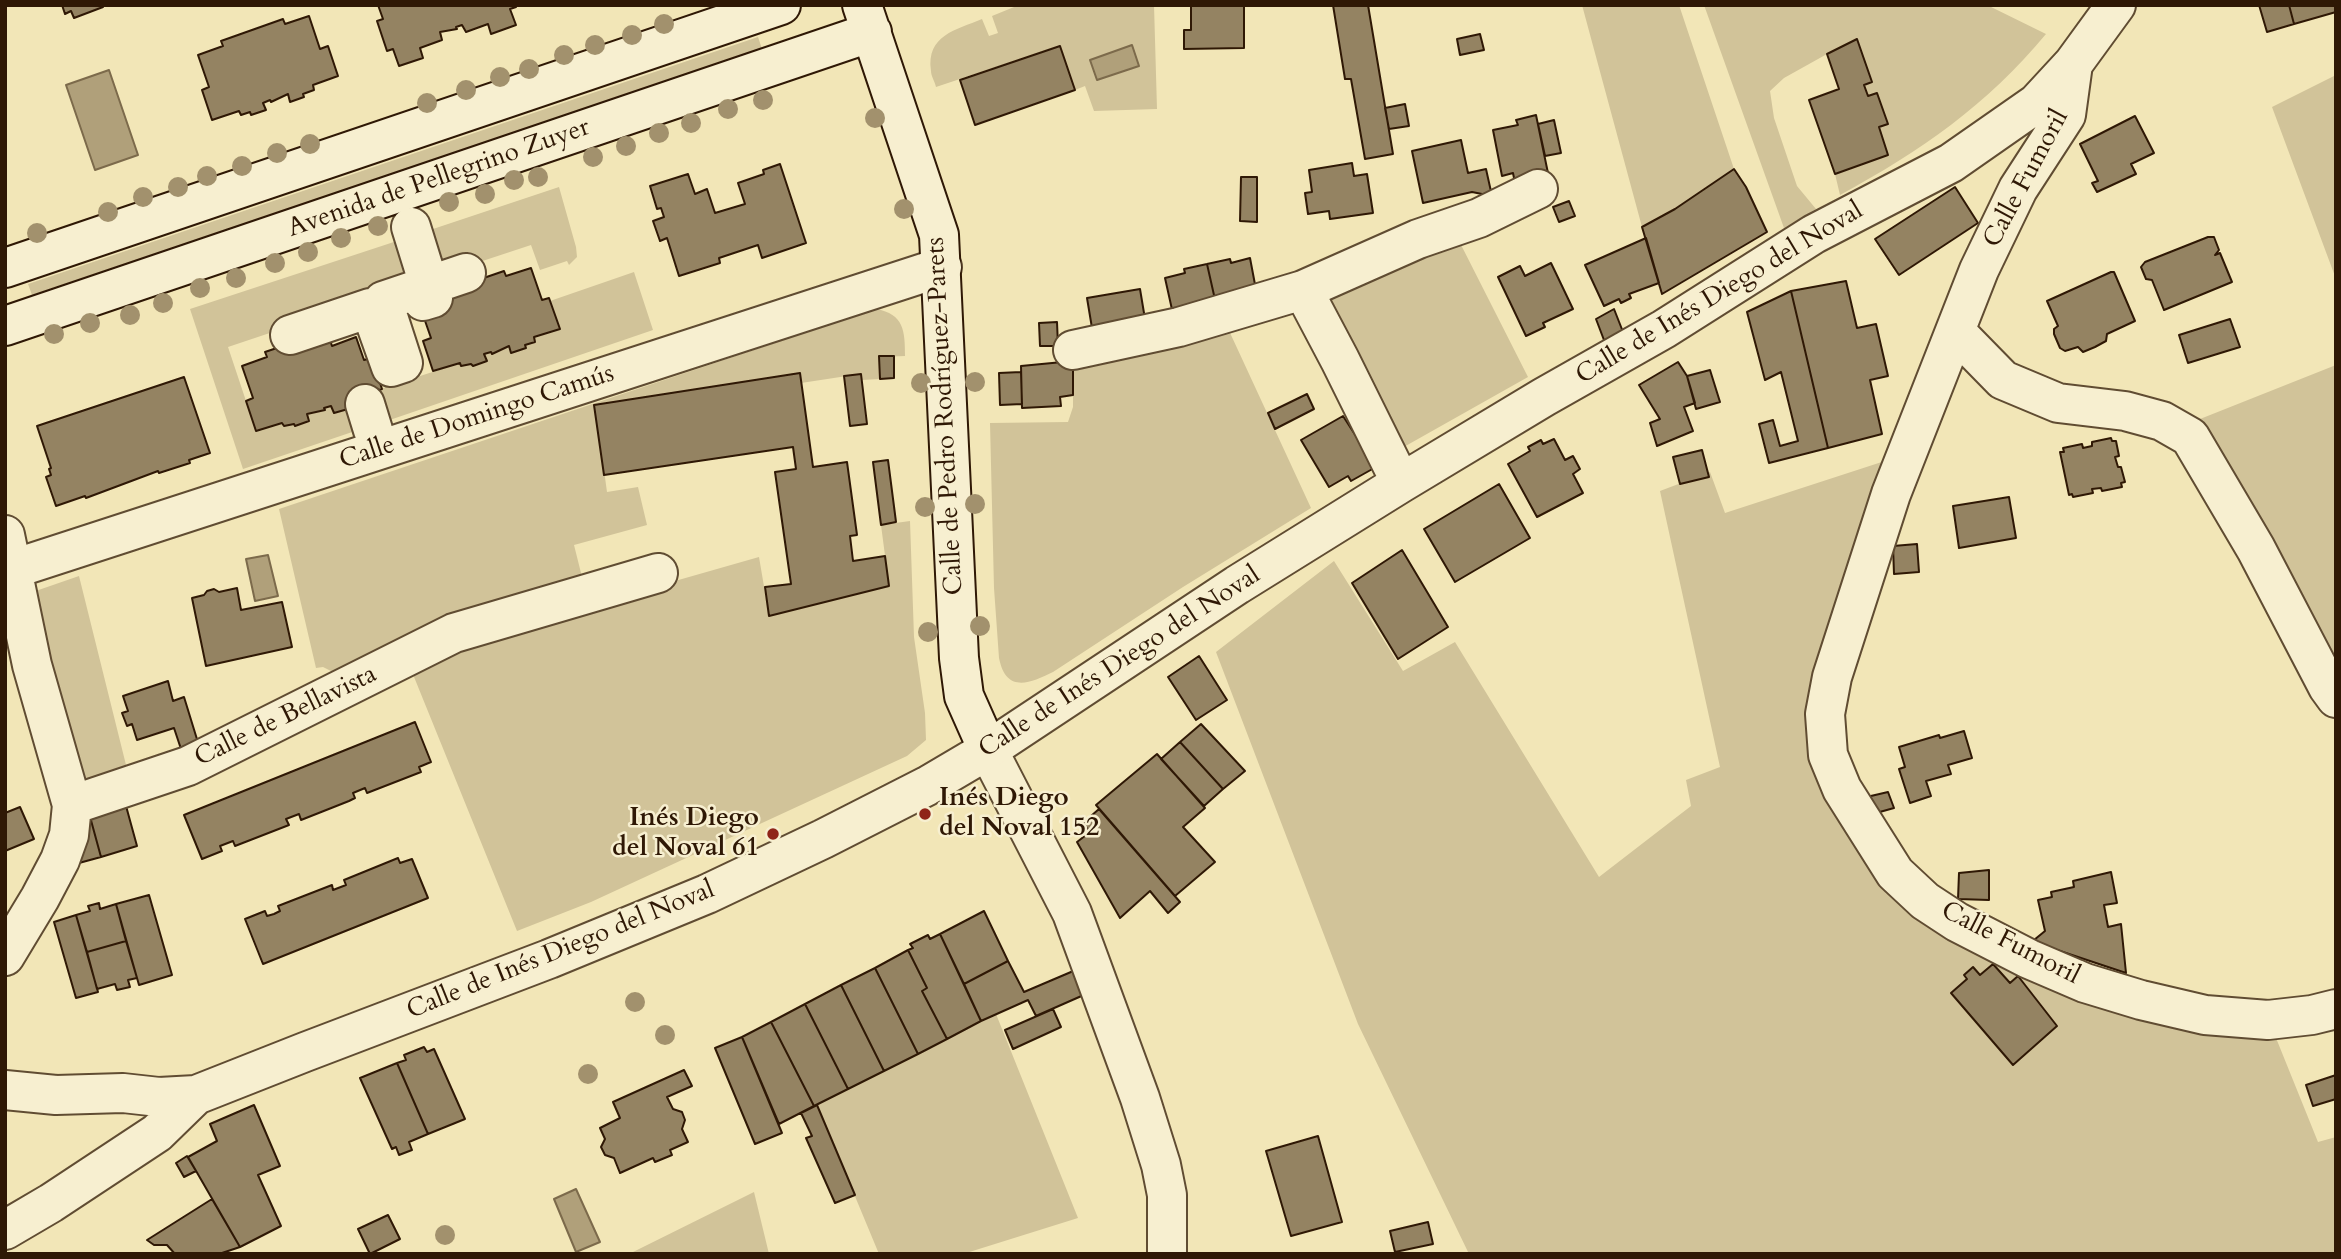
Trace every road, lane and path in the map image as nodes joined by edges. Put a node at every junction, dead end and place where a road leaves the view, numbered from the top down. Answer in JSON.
{"nodes":[{"id":1,"x":781,"y":5,"type":"edge"},
{"id":2,"x":2116,"y":5,"type":"edge"},
{"id":3,"x":867,"y":19,"type":"edge"},
{"id":4,"x":2073,"y":64,"type":"junction"},
{"id":5,"x":1538,"y":189,"type":"dead end"},
{"id":6,"x":411,"y":227,"type":"dead end"},
{"id":7,"x":942,"y":267,"type":"junction"},
{"id":8,"x":5,"y":268,"type":"edge"},
{"id":9,"x":466,"y":273,"type":"dead end"},
{"id":10,"x":429,"y":286,"type":"junction"},
{"id":11,"x":1303,"y":290,"type":"junction"},
{"id":12,"x":5,"y":326,"type":"edge"},
{"id":13,"x":1956,"y":332,"type":"junction"},
{"id":14,"x":290,"y":335,"type":"dead end"},
{"id":15,"x":1073,"y":350,"type":"dead end"},
{"id":16,"x":1401,"y":483,"type":"junction"},
{"id":17,"x":9,"y":552,"type":"edge"},
{"id":18,"x":657,"y":573,"type":"dead end"},
{"id":19,"x":2336,"y":698,"type":"edge"},
{"id":20,"x":988,"y":750,"type":"junction"},
{"id":21,"x":72,"y":805,"type":"junction"},
{"id":22,"x":5,"y":956,"type":"edge"},
{"id":23,"x":2336,"y":1009,"type":"edge"},
{"id":24,"x":5,"y":1090,"type":"edge"},
{"id":25,"x":196,"y":1095,"type":"junction"},
{"id":26,"x":5,"y":1230,"type":"edge"},
{"id":27,"x":1167,"y":1254,"type":"edge"}],
"edges":[{"from":1,"to":8,"type":"street","name":"Avenida de Pellegrino Zuyer"},
{"from":2,"to":4,"type":"street","name":"Calle de Inés Diego del Noval"},
{"from":3,"to":7,"type":"street","name":"Calle de Pedro Rodríguez-Parets"},
{"from":3,"to":12,"type":"street","name":"Avenida de Pellegrino Zuyer"},
{"from":4,"to":13,"type":"street","name":"Calle Fumoril"},
{"from":4,"to":16,"type":"street","name":"Calle de Inés Diego del Noval"},
{"from":5,"to":11,"type":"street"},
{"from":6,"to":10,"type":"street"},
{"from":7,"to":17,"type":"street","name":"Calle de Domingo Camús"},
{"from":7,"to":20,"type":"street","name":"Calle de Pedro Rodríguez-Parets"},
{"from":9,"to":10,"type":"street"},
{"from":10,"to":14,"type":"street"},
{"from":11,"to":15,"type":"street"},
{"from":11,"to":16,"type":"street"},
{"from":13,"to":19,"type":"street"},
{"from":13,"to":23,"type":"street","name":"Calle Fumoril"},
{"from":16,"to":20,"type":"street","name":"Calle de Inés Diego del Noval"},
{"from":17,"to":21,"type":"street"},
{"from":18,"to":21,"type":"street","name":"Calle de Bellavista"},
{"from":20,"to":25,"type":"street","name":"Calle de Inés Diego del Noval"},
{"from":20,"to":27,"type":"street","name":"Calle de Pedro Rodríguez-Parets"},
{"from":21,"to":22,"type":"street"},
{"from":24,"to":25,"type":"street"},
{"from":25,"to":26,"type":"street","name":"Calle de Inés Diego del Noval"}]}
